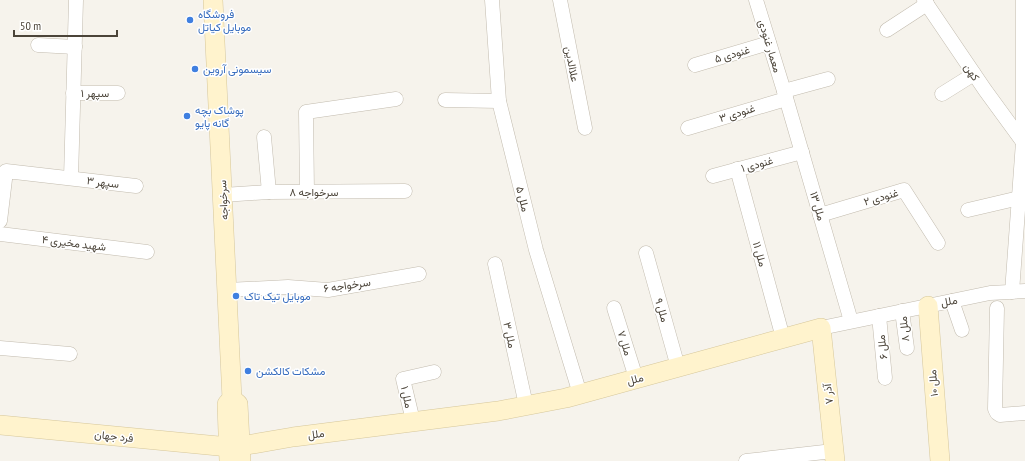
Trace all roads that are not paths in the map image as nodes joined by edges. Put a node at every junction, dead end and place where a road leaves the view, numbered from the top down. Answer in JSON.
{"nodes":[{"id":1,"x":76,"y":0,"type":"edge"},
{"id":2,"x":213,"y":0,"type":"edge"},
{"id":3,"x":492,"y":0,"type":"edge"},
{"id":4,"x":560,"y":0,"type":"edge"},
{"id":5,"x":756,"y":0,"type":"edge"},
{"id":6,"x":1023,"y":0,"type":"edge"},
{"id":7,"x":926,"y":2,"type":"edge"},
{"id":8,"x":1024,"y":21,"type":"edge"},
{"id":9,"x":887,"y":30,"type":"dead end"},
{"id":10,"x":769,"y":43,"type":"junction"},
{"id":11,"x":38,"y":45,"type":"dead end"},
{"id":12,"x":75,"y":47,"type":"junction"},
{"id":13,"x":695,"y":64,"type":"dead end"},
{"id":14,"x":974,"y":74,"type":"junction"},
{"id":15,"x":828,"y":79,"type":"dead end"},
{"id":16,"x":1024,"y":85,"type":"edge"},
{"id":17,"x":74,"y":93,"type":"junction"},
{"id":18,"x":118,"y":93,"type":"dead end"},
{"id":19,"x":942,"y":94,"type":"dead end"},
{"id":20,"x":785,"y":95,"type":"junction"},
{"id":21,"x":396,"y":99,"type":"dead end"},
{"id":22,"x":445,"y":100,"type":"dead end"},
{"id":23,"x":499,"y":101,"type":"junction"},
{"id":24,"x":585,"y":128,"type":"dead end"},
{"id":25,"x":688,"y":128,"type":"dead end"},
{"id":26,"x":264,"y":137,"type":"dead end"},
{"id":27,"x":1023,"y":142,"type":"junction"},
{"id":28,"x":802,"y":152,"type":"junction"},
{"id":29,"x":737,"y":169,"type":"junction"},
{"id":30,"x":712,"y":176,"type":"dead end"},
{"id":31,"x":71,"y":178,"type":"junction"},
{"id":32,"x":136,"y":186,"type":"dead end"},
{"id":33,"x":405,"y":191,"type":"dead end"},
{"id":34,"x":269,"y":192,"type":"junction"},
{"id":35,"x":307,"y":192,"type":"junction"},
{"id":36,"x":222,"y":195,"type":"junction"},
{"id":37,"x":1019,"y":198,"type":"junction"},
{"id":38,"x":968,"y":210,"type":"dead end"},
{"id":39,"x":820,"y":215,"type":"junction"},
{"id":40,"x":0,"y":221,"type":"edge"},
{"id":41,"x":0,"y":234,"type":"edge"},
{"id":42,"x":938,"y":243,"type":"dead end"},
{"id":43,"x":147,"y":252,"type":"dead end"},
{"id":44,"x":646,"y":253,"type":"dead end"},
{"id":45,"x":495,"y":264,"type":"dead end"},
{"id":46,"x":419,"y":274,"type":"dead end"},
{"id":47,"x":227,"y":290,"type":"junction"},
{"id":48,"x":1018,"y":291,"type":"edge"},
{"id":49,"x":952,"y":301,"type":"junction"},
{"id":50,"x":928,"y":306,"type":"junction"},
{"id":51,"x":614,"y":308,"type":"dead end"},
{"id":52,"x":997,"y":308,"type":"dead end"},
{"id":53,"x":902,"y":311,"type":"junction"},
{"id":54,"x":879,"y":316,"type":"junction"},
{"id":55,"x":851,"y":321,"type":"junction"},
{"id":56,"x":821,"y":328,"type":"junction"},
{"id":57,"x":962,"y":330,"type":"dead end"},
{"id":58,"x":783,"y":338,"type":"junction"},
{"id":59,"x":0,"y":348,"type":"edge"},
{"id":60,"x":906,"y":348,"type":"dead end"},
{"id":61,"x":70,"y":354,"type":"dead end"},
{"id":62,"x":678,"y":367,"type":"junction"},
{"id":63,"x":434,"y":372,"type":"dead end"},
{"id":64,"x":636,"y":378,"type":"junction"},
{"id":65,"x":885,"y":378,"type":"dead end"},
{"id":66,"x":580,"y":394,"type":"junction"},
{"id":67,"x":526,"y":405,"type":"junction"},
{"id":68,"x":1025,"y":413,"type":"edge"},
{"id":69,"x":413,"y":421,"type":"junction"},
{"id":70,"x":0,"y":425,"type":"edge"},
{"id":71,"x":235,"y":454,"type":"edge"},
{"id":72,"x":834,"y":456,"type":"edge"},
{"id":73,"x":746,"y":461,"type":"edge"},
{"id":74,"x":940,"y":461,"type":"edge"}],
"edges":[{"from":1,"to":12,"type":"street"},
{"from":2,"to":36,"type":"street","name":"سرخواجه"},
{"from":3,"to":23,"type":"street","name":"ملل ۵"},
{"from":4,"to":24,"type":"street","name":"علاالدین"},
{"from":5,"to":10,"type":"street","name":"معمار غنودی"},
{"from":6,"to":8,"type":"street"},
{"from":7,"to":9,"type":"street"},
{"from":7,"to":14,"type":"street","name":"کهن"},
{"from":8,"to":16,"type":"street"},
{"from":10,"to":13,"type":"street","name":"۵ غنودی"},
{"from":10,"to":20,"type":"street","name":"معمار غنودی"},
{"from":11,"to":12,"type":"street"},
{"from":12,"to":17,"type":"street"},
{"from":14,"to":19,"type":"street"},
{"from":14,"to":27,"type":"street","name":"کهن"},
{"from":15,"to":20,"type":"street","name":"۳ غنودی"},
{"from":16,"to":27,"type":"street"},
{"from":17,"to":18,"type":"street","name":"۱ سپهر"},
{"from":17,"to":31,"type":"street"},
{"from":20,"to":25,"type":"street","name":"۳ غنودی"},
{"from":20,"to":28,"type":"street","name":"ملل ۱۳"},
{"from":21,"to":35,"type":"street"},
{"from":22,"to":23,"type":"street"},
{"from":23,"to":66,"type":"street","name":"ملل ۵"},
{"from":26,"to":34,"type":"street"},
{"from":27,"to":37,"type":"street"},
{"from":28,"to":29,"type":"street","name":"۱ غنودی"},
{"from":28,"to":39,"type":"street","name":"ملل ۱۳"},
{"from":29,"to":30,"type":"street","name":"۱ غنودی"},
{"from":29,"to":58,"type":"street","name":"۱۱ ملل"},
{"from":31,"to":32,"type":"street","name":"۳ سپهر"},
{"from":31,"to":40,"type":"street","name":"۳ سپهر"},
{"from":33,"to":35,"type":"street","name":"۸ سرخواجه"},
{"from":34,"to":35,"type":"street","name":"۸ سرخواجه"},
{"from":34,"to":36,"type":"street","name":"۸ سرخواجه"},
{"from":36,"to":47,"type":"street","name":"سرخواجه"},
{"from":37,"to":38,"type":"street"},
{"from":37,"to":48,"type":"street"},
{"from":39,"to":42,"type":"street","name":"۲ غنودی"},
{"from":39,"to":55,"type":"street","name":"ملل ۱۳"},
{"from":41,"to":43,"type":"street","name":"۴ شهید مخیری"},
{"from":44,"to":62,"type":"street","name":"ملل ۹"},
{"from":45,"to":67,"type":"street","name":"ملل ۳"},
{"from":46,"to":47,"type":"street","name":"سرخواجه ۶"},
{"from":47,"to":71,"type":"street","name":"سرخواجه"},
{"from":48,"to":49,"type":"street","name":"ملل"},
{"from":49,"to":50,"type":"street","name":"ملل"},
{"from":49,"to":57,"type":"street"},
{"from":50,"to":53,"type":"street","name":"ملل"},
{"from":50,"to":74,"type":"street","name":"۱۰ ملل"},
{"from":51,"to":64,"type":"street","name":"۷ ملل"},
{"from":52,"to":68,"type":"street"},
{"from":53,"to":54,"type":"street","name":"ملل"},
{"from":53,"to":60,"type":"street","name":"۸ ملل"},
{"from":54,"to":55,"type":"street","name":"ملل"},
{"from":54,"to":65,"type":"street","name":"۶ ملل"},
{"from":55,"to":56,"type":"street","name":"ملل"},
{"from":56,"to":58,"type":"street","name":"ملل"},
{"from":56,"to":72,"type":"street","name":"آذر ۷"},
{"from":58,"to":62,"type":"street","name":"ملل"},
{"from":59,"to":61,"type":"street"},
{"from":62,"to":64,"type":"street","name":"ملل"},
{"from":63,"to":69,"type":"street","name":"ملل ۱"},
{"from":64,"to":66,"type":"street","name":"ملل"},
{"from":66,"to":67,"type":"street","name":"ملل"},
{"from":67,"to":69,"type":"street","name":"ملل"},
{"from":69,"to":71,"type":"street","name":"ملل"},
{"from":70,"to":71,"type":"street","name":"فرد جهان"},
{"from":72,"to":73,"type":"street"}]}
